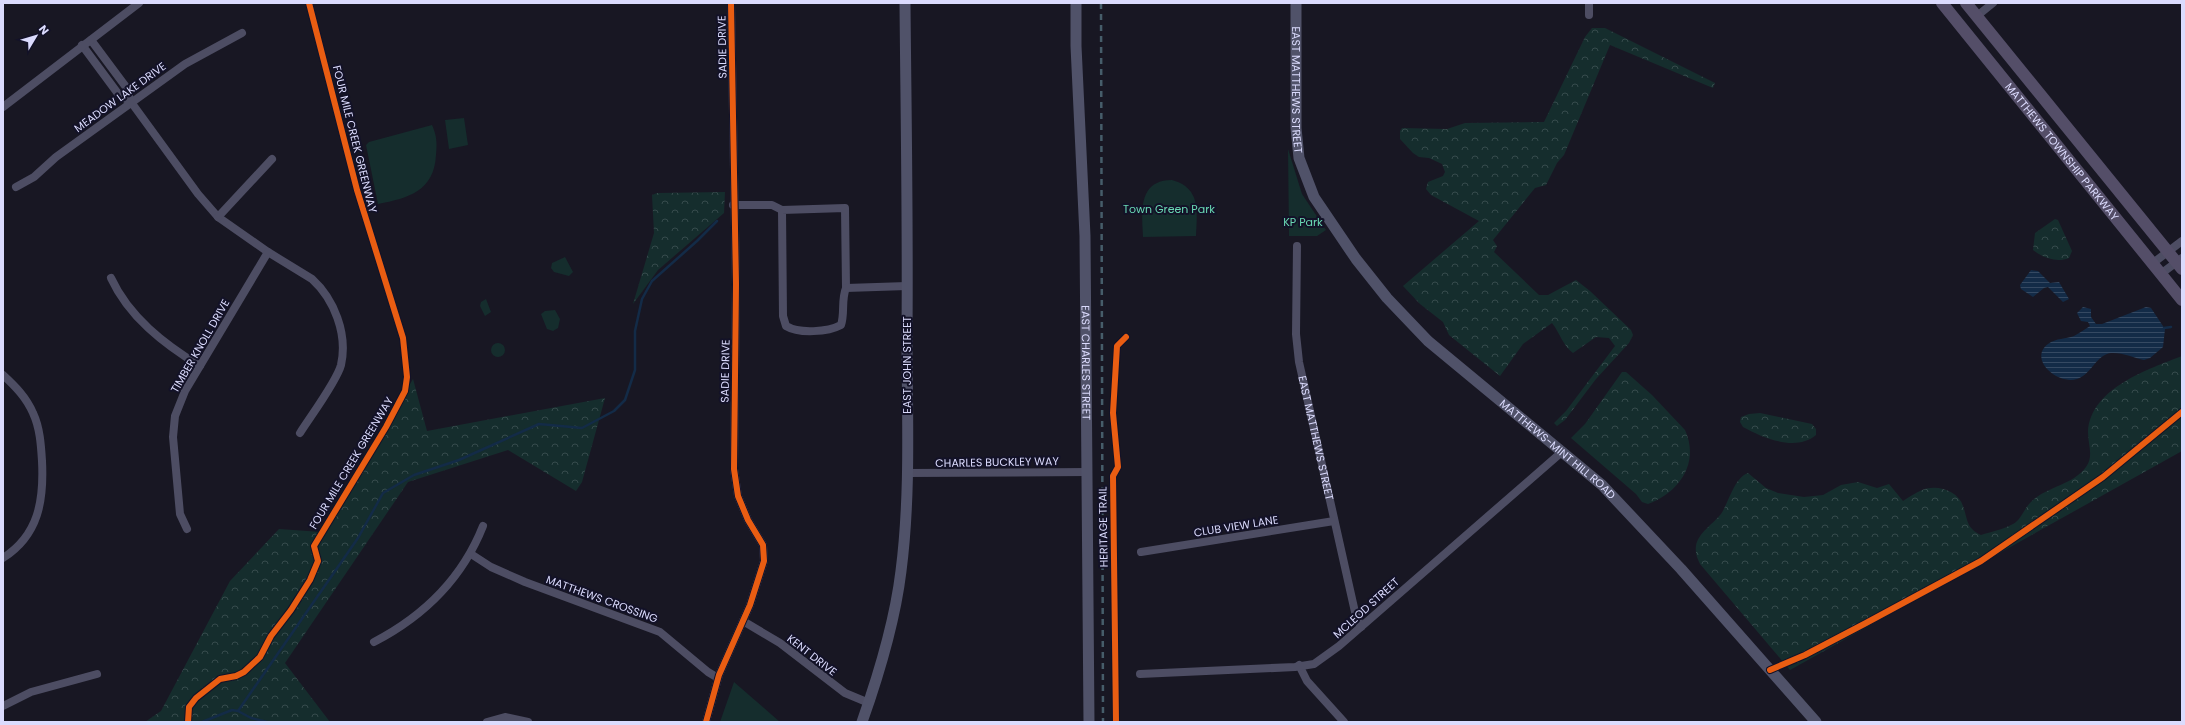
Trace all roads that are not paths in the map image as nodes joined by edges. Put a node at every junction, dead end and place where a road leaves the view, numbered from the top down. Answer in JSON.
{"nodes":[{"id":1,"x":139,"y":3,"type":"edge"},
{"id":2,"x":731,"y":3,"type":"edge"},
{"id":3,"x":905,"y":3,"type":"edge"},
{"id":4,"x":1076,"y":3,"type":"edge"},
{"id":5,"x":1296,"y":3,"type":"edge"},
{"id":6,"x":1590,"y":3,"type":"edge"},
{"id":7,"x":1942,"y":3,"type":"edge"},
{"id":8,"x":1966,"y":3,"type":"edge"},
{"id":9,"x":1993,"y":3,"type":"edge"},
{"id":10,"x":1589,"y":15,"type":"dead end"},
{"id":11,"x":1977,"y":16,"type":"junction"},
{"id":12,"x":242,"y":34,"type":"dead end"},
{"id":13,"x":91,"y":40,"type":"junction"},
{"id":14,"x":82,"y":45,"type":"junction"},
{"id":15,"x":131,"y":102,"type":"junction"},
{"id":16,"x":3,"y":106,"type":"edge"},
{"id":17,"x":272,"y":159,"type":"dead end"},
{"id":18,"x":1305,"y":177,"type":"joint"},
{"id":19,"x":16,"y":187,"type":"dead end"},
{"id":20,"x":733,"y":205,"type":"junction"},
{"id":21,"x":782,"y":210,"type":"junction"},
{"id":22,"x":218,"y":217,"type":"junction"},
{"id":23,"x":2182,"y":241,"type":"edge"},
{"id":24,"x":1297,"y":246,"type":"dead end"},
{"id":25,"x":2168,"y":251,"type":"junction"},
{"id":26,"x":268,"y":252,"type":"junction"},
{"id":27,"x":2153,"y":263,"type":"junction"},
{"id":28,"x":2180,"y":263,"type":"edge"},
{"id":29,"x":2162,"y":273,"type":"junction"},
{"id":30,"x":111,"y":278,"type":"dead end"},
{"id":31,"x":907,"y":286,"type":"junction"},
{"id":32,"x":846,"y":288,"type":"junction"},
{"id":33,"x":2182,"y":300,"type":"edge"},
{"id":34,"x":200,"y":366,"type":"junction"},
{"id":35,"x":3,"y":375,"type":"edge"},
{"id":36,"x":300,"y":433,"type":"dead end"},
{"id":37,"x":1563,"y":451,"type":"junction"},
{"id":38,"x":1088,"y":472,"type":"junction"},
{"id":39,"x":906,"y":474,"type":"junction"},
{"id":40,"x":1334,"y":521,"type":"junction"},
{"id":41,"x":483,"y":526,"type":"dead end"},
{"id":42,"x":187,"y":529,"type":"dead end"},
{"id":43,"x":1141,"y":552,"type":"dead end"},
{"id":44,"x":471,"y":554,"type":"junction"},
{"id":45,"x":3,"y":558,"type":"edge"},
{"id":46,"x":743,"y":621,"type":"junction"},
{"id":47,"x":1361,"y":627,"type":"junction"},
{"id":48,"x":374,"y":642,"type":"dead end"},
{"id":49,"x":1299,"y":666,"type":"junction"},
{"id":50,"x":97,"y":674,"type":"dead end"},
{"id":51,"x":1140,"y":674,"type":"dead end"},
{"id":52,"x":718,"y":678,"type":"junction"},
{"id":53,"x":869,"y":703,"type":"junction"},
{"id":54,"x":3,"y":706,"type":"edge"},
{"id":55,"x":487,"y":722,"type":"edge"},
{"id":56,"x":528,"y":722,"type":"edge"},
{"id":57,"x":706,"y":722,"type":"edge"},
{"id":58,"x":862,"y":722,"type":"edge"},
{"id":59,"x":1089,"y":722,"type":"edge"},
{"id":60,"x":1344,"y":722,"type":"edge"},
{"id":61,"x":1816,"y":722,"type":"edge"}],
"edges":[{"from":1,"to":13,"type":"street"},
{"from":2,"to":20,"type":"street","name":"SADIE DRIVE"},
{"from":3,"to":31,"type":"main road","name":"EAST JOHN STREET"},
{"from":4,"to":38,"type":"main road","name":"EAST CHARLES STREET"},
{"from":5,"to":18,"type":"main road","name":"EAST MATTHEWS STREET"},
{"from":6,"to":10,"type":"street"},
{"from":7,"to":27,"type":"main road","name":"MATTHEWS TOWNSHIP PARKWAY"},
{"from":8,"to":11,"type":"main road","name":"MATTHEWS TOWNSHIP PARKWAY"},
{"from":9,"to":11,"type":"street"},
{"from":11,"to":25,"type":"main road","name":"MATTHEWS TOWNSHIP PARKWAY"},
{"from":12,"to":15,"type":"street","name":"MEADOW LAKE DRIVE"},
{"from":13,"to":14,"type":"street"},
{"from":13,"to":15,"type":"street"},
{"from":14,"to":15,"type":"street"},
{"from":14,"to":16,"type":"street"},
{"from":15,"to":19,"type":"street","name":"MEADOW LAKE DRIVE"},
{"from":15,"to":22,"type":"street"},
{"from":17,"to":22,"type":"street"},
{"from":18,"to":37,"type":"main road","name":"MATTHEWS-MINT HILL ROAD"},
{"from":20,"to":21,"type":"street"},
{"from":20,"to":46,"type":"street","name":"SADIE DRIVE"},
{"from":21,"to":32,"type":"street"},
{"from":21,"to":32,"type":"street"},
{"from":22,"to":26,"type":"street"},
{"from":23,"to":25,"type":"street"},
{"from":24,"to":40,"type":"street","name":"EAST MATTHEWS STREET"},
{"from":25,"to":27,"type":"street"},
{"from":25,"to":28,"type":"main road","name":"MATTHEWS TOWNSHIP PARKWAY"},
{"from":26,"to":34,"type":"street","name":"TIMBER KNOLL DRIVE"},
{"from":26,"to":36,"type":"street"},
{"from":27,"to":29,"type":"main road","name":"MATTHEWS TOWNSHIP PARKWAY"},
{"from":28,"to":29,"type":"street"},
{"from":29,"to":33,"type":"main road","name":"MATTHEWS TOWNSHIP PARKWAY"},
{"from":30,"to":34,"type":"street"},
{"from":31,"to":32,"type":"street"},
{"from":31,"to":39,"type":"main road","name":"EAST JOHN STREET"},
{"from":34,"to":42,"type":"street","name":"TIMBER KNOLL DRIVE"},
{"from":35,"to":45,"type":"street"},
{"from":37,"to":47,"type":"street","name":"MCLEOD STREET"},
{"from":37,"to":61,"type":"main road","name":"MATTHEWS-MINT HILL ROAD"},
{"from":38,"to":39,"type":"street","name":"CHARLES BUCKLEY WAY"},
{"from":38,"to":59,"type":"main road","name":"EAST CHARLES STREET"},
{"from":39,"to":53,"type":"main road","name":"EAST JOHN STREET"},
{"from":40,"to":43,"type":"street","name":"CLUB VIEW LANE"},
{"from":40,"to":47,"type":"street","name":"EAST MATTHEWS STREET"},
{"from":41,"to":44,"type":"street"},
{"from":44,"to":48,"type":"street"},
{"from":44,"to":52,"type":"street","name":"MATTHEWS CROSSING"},
{"from":46,"to":52,"type":"street","name":"SADIE DRIVE"},
{"from":46,"to":53,"type":"street","name":"KENT DRIVE"},
{"from":47,"to":49,"type":"street","name":"MCLEOD STREET"},
{"from":49,"to":51,"type":"street","name":"MCLEOD STREET"},
{"from":49,"to":60,"type":"street"},
{"from":50,"to":54,"type":"street"},
{"from":52,"to":57,"type":"street","name":"SADIE DRIVE"},
{"from":53,"to":58,"type":"main road","name":"EAST JOHN STREET"},
{"from":55,"to":56,"type":"street"}]}
